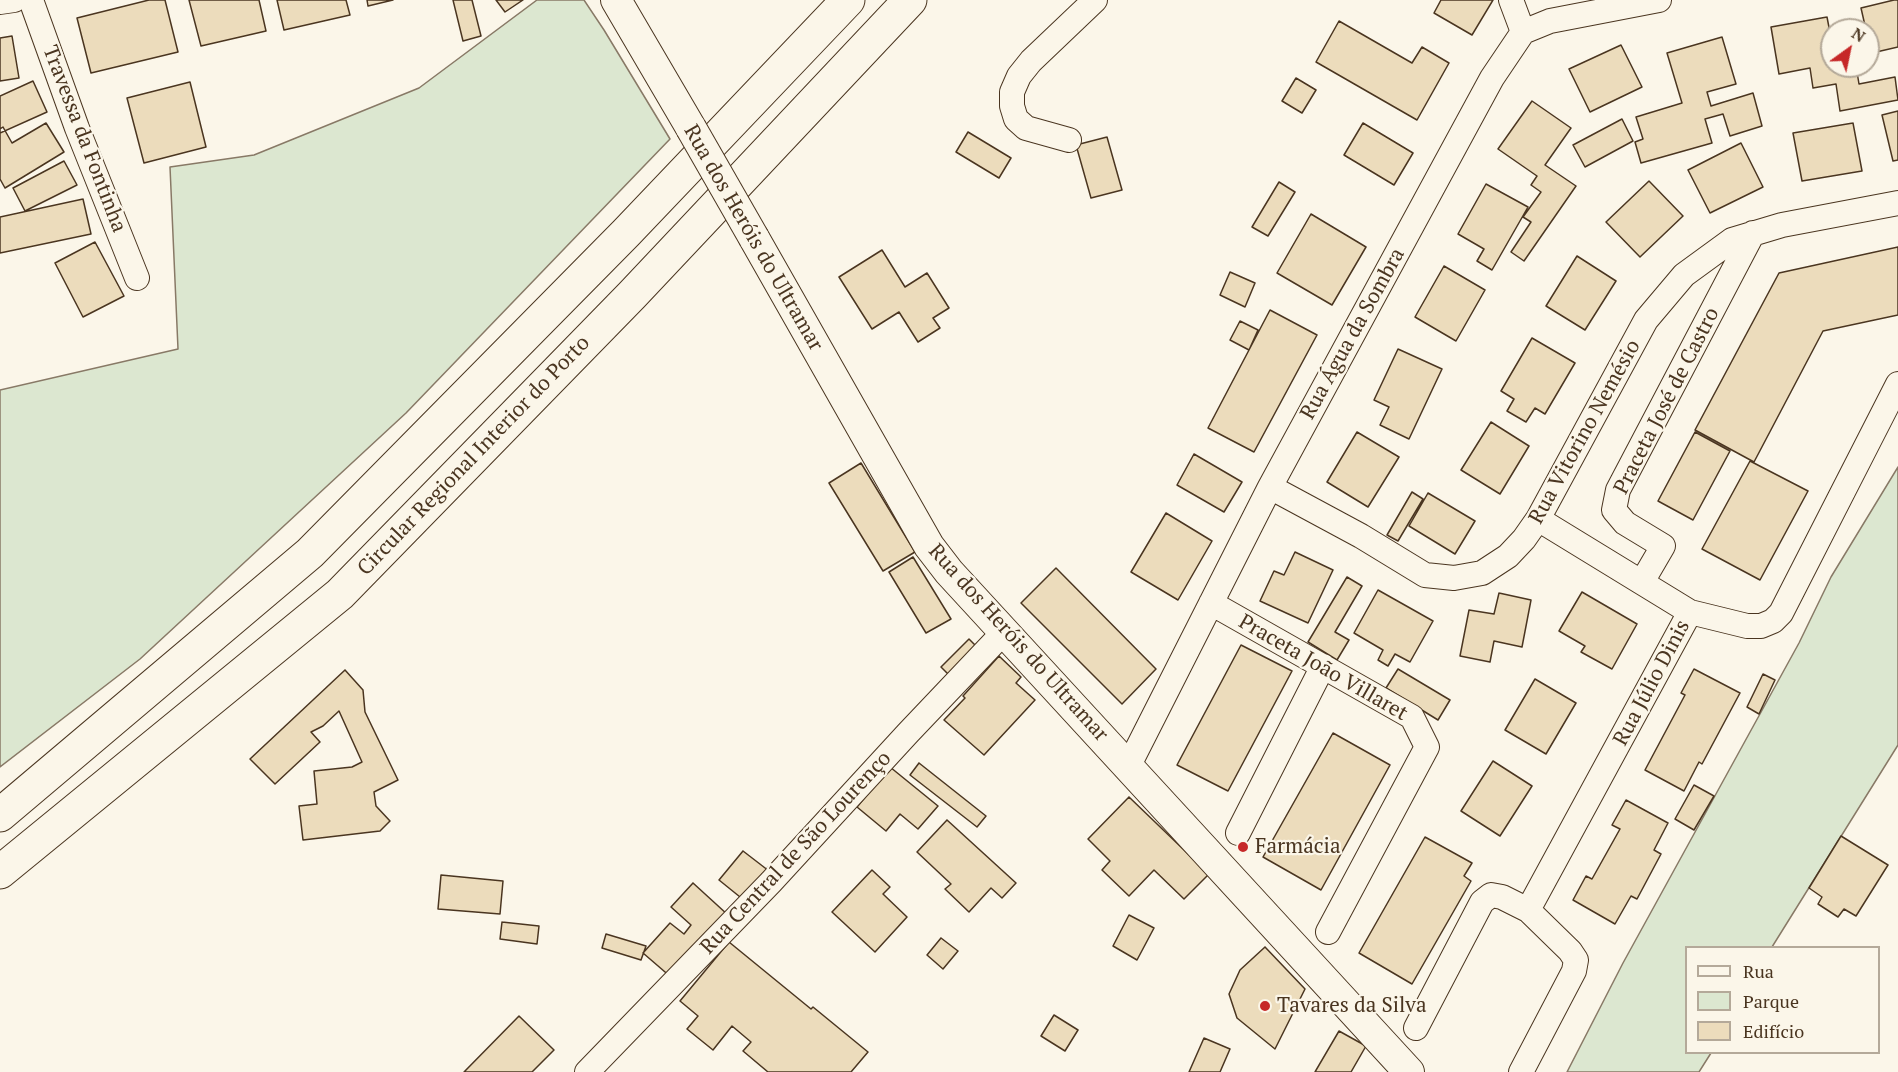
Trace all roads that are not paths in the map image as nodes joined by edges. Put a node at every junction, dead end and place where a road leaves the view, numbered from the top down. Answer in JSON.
{"nodes":[{"id":1,"x":14,"y":0,"type":"edge"},
{"id":2,"x":31,"y":0,"type":"edge"},
{"id":3,"x":616,"y":0,"type":"edge"},
{"id":4,"x":848,"y":0,"type":"edge"},
{"id":5,"x":910,"y":0,"type":"edge"},
{"id":6,"x":1095,"y":0,"type":"edge"},
{"id":7,"x":1511,"y":0,"type":"edge"},
{"id":8,"x":1659,"y":0,"type":"edge"},
{"id":9,"x":0,"y":2,"type":"edge"},
{"id":10,"x":1557,"y":10,"type":"edge"},
{"id":11,"x":1523,"y":32,"type":"junction"},
{"id":12,"x":1069,"y":140,"type":"dead end"},
{"id":13,"x":1898,"y":203,"type":"edge"},
{"id":14,"x":1753,"y":234,"type":"junction"},
{"id":15,"x":137,"y":278,"type":"dead end"},
{"id":16,"x":1898,"y":384,"type":"edge"},
{"id":17,"x":1270,"y":487,"type":"junction"},
{"id":18,"x":1539,"y":519,"type":"junction"},
{"id":19,"x":1642,"y":582,"type":"junction"},
{"id":20,"x":1211,"y":603,"type":"junction"},
{"id":21,"x":1690,"y":612,"type":"junction"},
{"id":22,"x":1004,"y":632,"type":"junction"},
{"id":23,"x":1323,"y":666,"type":"junction"},
{"id":24,"x":1128,"y":767,"type":"junction"},
{"id":25,"x":0,"y":815,"type":"edge"},
{"id":26,"x":1238,"y":833,"type":"dead end"},
{"id":27,"x":0,"y":872,"type":"edge"},
{"id":28,"x":1528,"y":910,"type":"junction"},
{"id":29,"x":1328,"y":932,"type":"dead end"},
{"id":30,"x":1416,"y":1028,"type":"dead end"},
{"id":31,"x":587,"y":1072,"type":"edge"},
{"id":32,"x":1409,"y":1072,"type":"edge"},
{"id":33,"x":1521,"y":1072,"type":"edge"}],
"edges":[{"from":1,"to":9,"type":"street"},
{"from":2,"to":15,"type":"street","name":"Travessa da Fontinha"},
{"from":3,"to":22,"type":"street","name":"Rua dos Heróis do Ultramar","bridge":true},
{"from":4,"to":25,"type":"highway"},
{"from":5,"to":27,"type":"highway","name":"Circular Regional Interior do Porto"},
{"from":6,"to":12,"type":"street"},
{"from":7,"to":11,"type":"street"},
{"from":8,"to":10,"type":"street"},
{"from":10,"to":11,"type":"street"},
{"from":11,"to":17,"type":"street","name":"Rua Água da Sombra"},
{"from":13,"to":14,"type":"street","name":"Rua Vitorino Nemésio"},
{"from":14,"to":18,"type":"street","name":"Rua Vitorino Nemésio"},
{"from":14,"to":19,"type":"street","name":"Praceta José de Castro"},
{"from":16,"to":21,"type":"street"},
{"from":17,"to":18,"type":"street","name":"Rua Vitorino Nemésio"},
{"from":17,"to":20,"type":"street","name":"Rua Água da Sombra"},
{"from":18,"to":19,"type":"street","name":"Rua Júlio Dinis"},
{"from":19,"to":21,"type":"street","name":"Rua Júlio Dinis"},
{"from":20,"to":23,"type":"street","name":"Praceta João Villaret"},
{"from":20,"to":24,"type":"street","name":"Rua Água da Sombra"},
{"from":21,"to":28,"type":"street","name":"Rua Júlio Dinis"},
{"from":22,"to":24,"type":"street","name":"Rua dos Heróis do Ultramar"},
{"from":22,"to":31,"type":"street","name":"Rua Central de São Lourenço"},
{"from":23,"to":26,"type":"street"},
{"from":23,"to":29,"type":"street","name":"Praceta João Villaret"},
{"from":24,"to":32,"type":"street","name":"Rua dos Heróis do Ultramar"},
{"from":28,"to":30,"type":"street"},
{"from":28,"to":33,"type":"street"}]}
